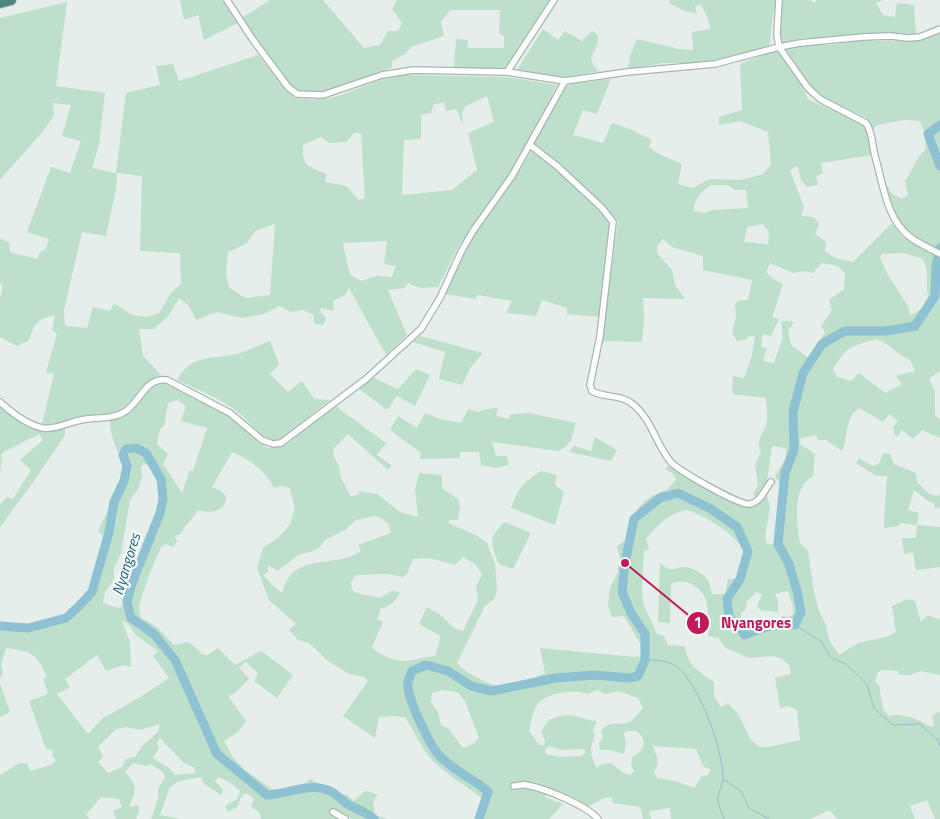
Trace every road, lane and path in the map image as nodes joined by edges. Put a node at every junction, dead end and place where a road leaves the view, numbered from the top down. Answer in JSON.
{"nodes":[{"id":1,"x":10,"y":0,"type":"edge"},
{"id":2,"x":227,"y":0,"type":"edge"},
{"id":3,"x":554,"y":0,"type":"edge"},
{"id":4,"x":779,"y":0,"type":"edge"},
{"id":5,"x":0,"y":3,"type":"edge"},
{"id":6,"x":940,"y":29,"type":"edge"},
{"id":7,"x":779,"y":47,"type":"junction"},
{"id":8,"x":507,"y":72,"type":"junction"},
{"id":9,"x":565,"y":82,"type":"junction"},
{"id":10,"x":530,"y":145,"type":"junction"},
{"id":11,"x":938,"y":252,"type":"edge"},
{"id":12,"x":0,"y":402,"type":"edge"},
{"id":13,"x":771,"y":482,"type":"dead end"},
{"id":14,"x":514,"y":786,"type":"dead end"},
{"id":15,"x":333,"y":812,"type":"dead end"},
{"id":16,"x":345,"y":819,"type":"edge"},
{"id":17,"x":598,"y":819,"type":"edge"}],
"edges":[{"from":1,"to":5,"type":"highway"},
{"from":2,"to":8,"type":"street"},
{"from":3,"to":8,"type":"street"},
{"from":4,"to":7,"type":"street"},
{"from":6,"to":7,"type":"street"},
{"from":7,"to":9,"type":"street"},
{"from":7,"to":11,"type":"street"},
{"from":8,"to":9,"type":"street"},
{"from":9,"to":10,"type":"street"},
{"from":10,"to":12,"type":"street"},
{"from":10,"to":13,"type":"street"},
{"from":14,"to":17,"type":"street"},
{"from":15,"to":16,"type":"street"}]}
